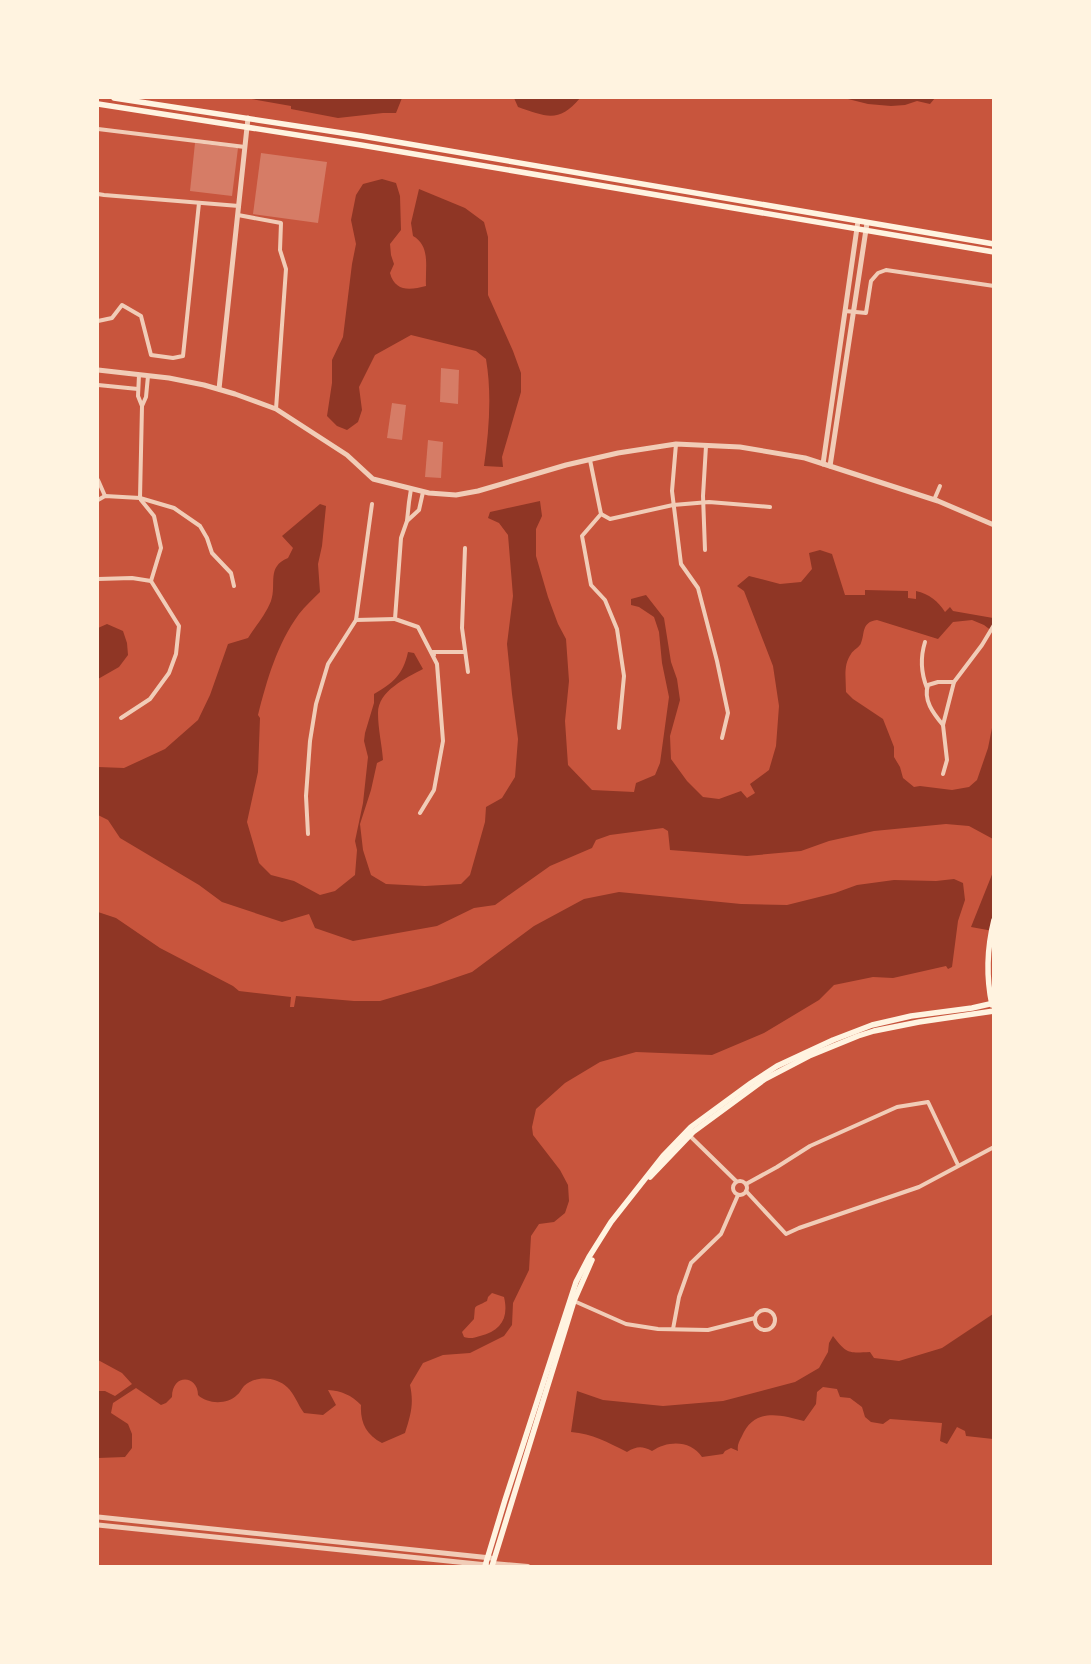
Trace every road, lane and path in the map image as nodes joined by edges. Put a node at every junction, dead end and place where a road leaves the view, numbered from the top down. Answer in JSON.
{"nodes":[{"id":1,"x":114,"y":98,"type":"edge"},
{"id":2,"x":98,"y":104,"type":"edge"},
{"id":3,"x":248,"y":118,"type":"junction"},
{"id":4,"x":247,"y":128,"type":"junction"},
{"id":5,"x":98,"y":129,"type":"edge"},
{"id":6,"x":245,"y":147,"type":"junction"},
{"id":7,"x":98,"y":194,"type":"edge"},
{"id":8,"x":199,"y":203,"type":"junction"},
{"id":9,"x":239,"y":206,"type":"junction"},
{"id":10,"x":238,"y":215,"type":"junction"},
{"id":11,"x":858,"y":221,"type":"junction"},
{"id":12,"x":867,"y":223,"type":"junction"},
{"id":13,"x":856,"y":230,"type":"junction"},
{"id":14,"x":866,"y":231,"type":"junction"},
{"id":15,"x":994,"y":244,"type":"edge"},
{"id":16,"x":994,"y":252,"type":"edge"},
{"id":17,"x":994,"y":286,"type":"edge"},
{"id":18,"x":845,"y":311,"type":"junction"},
{"id":19,"x":853,"y":312,"type":"junction"},
{"id":20,"x":98,"y":321,"type":"edge"},
{"id":21,"x":98,"y":370,"type":"edge"},
{"id":22,"x":139,"y":375,"type":"junction"},
{"id":23,"x":148,"y":376,"type":"junction"},
{"id":24,"x":98,"y":385,"type":"edge"},
{"id":25,"x":138,"y":389,"type":"junction"},
{"id":26,"x":219,"y":389,"type":"junction"},
{"id":27,"x":142,"y":406,"type":"junction"},
{"id":28,"x":276,"y":409,"type":"junction"},
{"id":29,"x":676,"y":444,"type":"junction"},
{"id":30,"x":706,"y":446,"type":"junction"},
{"id":31,"x":590,"y":460,"type":"junction"},
{"id":32,"x":823,"y":464,"type":"junction"},
{"id":33,"x":830,"y":466,"type":"junction"},
{"id":34,"x":98,"y":480,"type":"edge"},
{"id":35,"x":940,"y":486,"type":"dead end"},
{"id":36,"x":411,"y":489,"type":"junction"},
{"id":37,"x":423,"y":492,"type":"junction"},
{"id":38,"x":105,"y":496,"type":"junction"},
{"id":39,"x":140,"y":498,"type":"junction"},
{"id":40,"x":98,"y":500,"type":"edge"},
{"id":41,"x":934,"y":500,"type":"junction"},
{"id":42,"x":702,"y":503,"type":"junction"},
{"id":43,"x":372,"y":504,"type":"dead end"},
{"id":44,"x":673,"y":505,"type":"junction"},
{"id":45,"x":770,"y":507,"type":"dead end"},
{"id":46,"x":601,"y":514,"type":"junction"},
{"id":47,"x":408,"y":522,"type":"junction"},
{"id":48,"x":994,"y":525,"type":"edge"},
{"id":49,"x":465,"y":548,"type":"dead end"},
{"id":50,"x":706,"y":550,"type":"dead end"},
{"id":51,"x":98,"y":579,"type":"edge"},
{"id":52,"x":151,"y":581,"type":"junction"},
{"id":53,"x":234,"y":586,"type":"dead end"},
{"id":54,"x":395,"y":619,"type":"junction"},
{"id":55,"x":356,"y":620,"type":"junction"},
{"id":56,"x":994,"y":625,"type":"edge"},
{"id":57,"x":925,"y":642,"type":"dead end"},
{"id":58,"x":465,"y":652,"type":"junction"},
{"id":59,"x":437,"y":664,"type":"junction"},
{"id":60,"x":468,"y":672,"type":"dead end"},
{"id":61,"x":954,"y":682,"type":"junction"},
{"id":62,"x":927,"y":688,"type":"junction"},
{"id":63,"x":121,"y":718,"type":"dead end"},
{"id":64,"x":943,"y":725,"type":"junction"},
{"id":65,"x":619,"y":728,"type":"dead end"},
{"id":66,"x":722,"y":738,"type":"dead end"},
{"id":67,"x":943,"y":774,"type":"dead end"},
{"id":68,"x":420,"y":813,"type":"dead end"},
{"id":69,"x":308,"y":834,"type":"dead end"},
{"id":70,"x":994,"y":920,"type":"edge"},
{"id":71,"x":992,"y":1003,"type":"edge"},
{"id":72,"x":993,"y":1011,"type":"edge"},
{"id":73,"x":690,"y":1136,"type":"junction"},
{"id":74,"x":994,"y":1147,"type":"edge"},
{"id":75,"x":958,"y":1166,"type":"junction"},
{"id":76,"x":736,"y":1181,"type":"junction"},
{"id":77,"x":746,"y":1184,"type":"junction"},
{"id":78,"x":746,"y":1191,"type":"junction"},
{"id":79,"x":738,"y":1195,"type":"junction"},
{"id":80,"x":574,"y":1301,"type":"junction"},
{"id":81,"x":755,"y":1318,"type":"junction"},
{"id":82,"x":673,"y":1329,"type":"junction"},
{"id":83,"x":98,"y":1517,"type":"edge"},
{"id":84,"x":98,"y":1525,"type":"edge"},
{"id":85,"x":490,"y":1563,"type":"edge"},
{"id":86,"x":528,"y":1566,"type":"edge"}],
"edges":[{"from":1,"to":3,"type":"main road"},
{"from":2,"to":4,"type":"main road"},
{"from":3,"to":4,"type":"street"},
{"from":3,"to":11,"type":"main road"},
{"from":4,"to":6,"type":"street"},
{"from":4,"to":13,"type":"main road"},
{"from":5,"to":6,"type":"street"},
{"from":6,"to":9,"type":"street"},
{"from":7,"to":8,"type":"street"},
{"from":8,"to":9,"type":"street"},
{"from":8,"to":20,"type":"street"},
{"from":9,"to":10,"type":"street"},
{"from":10,"to":26,"type":"street"},
{"from":10,"to":28,"type":"street"},
{"from":11,"to":12,"type":"main road"},
{"from":11,"to":13,"type":"street"},
{"from":12,"to":14,"type":"street"},
{"from":12,"to":15,"type":"main road"},
{"from":13,"to":14,"type":"main road"},
{"from":13,"to":18,"type":"street"},
{"from":14,"to":16,"type":"main road"},
{"from":14,"to":19,"type":"street"},
{"from":17,"to":19,"type":"street"},
{"from":18,"to":19,"type":"street"},
{"from":18,"to":32,"type":"street"},
{"from":19,"to":33,"type":"street"},
{"from":21,"to":22,"type":"street"},
{"from":22,"to":23,"type":"street"},
{"from":22,"to":25,"type":"street"},
{"from":23,"to":26,"type":"street"},
{"from":23,"to":27,"type":"street"},
{"from":24,"to":25,"type":"street"},
{"from":25,"to":27,"type":"street"},
{"from":26,"to":28,"type":"street"},
{"from":27,"to":39,"type":"street"},
{"from":28,"to":36,"type":"street"},
{"from":29,"to":30,"type":"street"},
{"from":29,"to":31,"type":"street"},
{"from":29,"to":44,"type":"street"},
{"from":30,"to":32,"type":"street"},
{"from":30,"to":42,"type":"street"},
{"from":31,"to":37,"type":"street"},
{"from":31,"to":46,"type":"street"},
{"from":32,"to":33,"type":"street"},
{"from":33,"to":41,"type":"street"},
{"from":34,"to":38,"type":"street"},
{"from":35,"to":41,"type":"street"},
{"from":36,"to":37,"type":"street"},
{"from":36,"to":47,"type":"street"},
{"from":37,"to":47,"type":"street"},
{"from":38,"to":39,"type":"street"},
{"from":38,"to":40,"type":"street"},
{"from":39,"to":52,"type":"street"},
{"from":39,"to":53,"type":"street"},
{"from":41,"to":48,"type":"street"},
{"from":42,"to":44,"type":"street"},
{"from":42,"to":45,"type":"street"},
{"from":42,"to":50,"type":"street"},
{"from":43,"to":55,"type":"street"},
{"from":44,"to":46,"type":"street"},
{"from":44,"to":66,"type":"street"},
{"from":46,"to":65,"type":"street"},
{"from":47,"to":54,"type":"street"},
{"from":49,"to":58,"type":"street"},
{"from":51,"to":52,"type":"street"},
{"from":52,"to":63,"type":"street"},
{"from":54,"to":55,"type":"street"},
{"from":54,"to":59,"type":"street"},
{"from":55,"to":69,"type":"street"},
{"from":56,"to":61,"type":"street"},
{"from":57,"to":62,"type":"street"},
{"from":58,"to":59,"type":"street"},
{"from":58,"to":60,"type":"street"},
{"from":59,"to":68,"type":"street"},
{"from":61,"to":62,"type":"street"},
{"from":61,"to":64,"type":"street"},
{"from":62,"to":64,"type":"street"},
{"from":64,"to":67,"type":"street"},
{"from":70,"to":71,"type":"main road"},
{"from":71,"to":72,"type":"main road"},
{"from":71,"to":85,"type":"main road"},
{"from":72,"to":73,"type":"main road"},
{"from":73,"to":76,"type":"street"},
{"from":73,"to":80,"type":"main road"},
{"from":74,"to":75,"type":"street"},
{"from":75,"to":77,"type":"street"},
{"from":75,"to":78,"type":"street"},
{"from":76,"to":77,"type":"street"},
{"from":76,"to":79,"type":"street"},
{"from":77,"to":78,"type":"street"},
{"from":78,"to":79,"type":"street"},
{"from":79,"to":82,"type":"street"},
{"from":80,"to":82,"type":"street"},
{"from":80,"to":85,"type":"main road"},
{"from":81,"to":81,"type":"street"},
{"from":81,"to":82,"type":"street"},
{"from":83,"to":85,"type":"street"},
{"from":84,"to":85,"type":"street"},
{"from":85,"to":86,"type":"street"}]}
